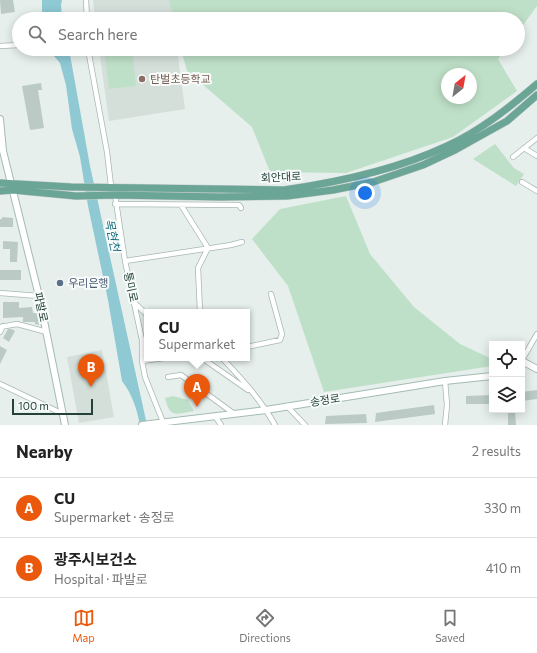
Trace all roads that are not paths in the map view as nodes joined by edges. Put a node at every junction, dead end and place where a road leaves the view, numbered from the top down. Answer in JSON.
{"nodes":[{"id":1,"x":86,"y":0,"type":"edge"},
{"id":2,"x":86,"y":12,"type":"edge"},
{"id":3,"x":12,"y":45,"type":"edge"},
{"id":4,"x":0,"y":46,"type":"edge"},
{"id":5,"x":89,"y":56,"type":"edge"},
{"id":6,"x":537,"y":84,"type":"edge"},
{"id":7,"x":537,"y":95,"type":"edge"},
{"id":8,"x":0,"y":119,"type":"edge"},
{"id":9,"x":537,"y":138,"type":"edge"},
{"id":10,"x":524,"y":148,"type":"junction"},
{"id":11,"x":537,"y":156,"type":"edge"},
{"id":12,"x":513,"y":157,"type":"dead end"},
{"id":13,"x":522,"y":182,"type":"dead end"},
{"id":14,"x":0,"y":183,"type":"edge"},
{"id":15,"x":10,"y":183,"type":"junction"},
{"id":16,"x":112,"y":186,"type":"junction"},
{"id":17,"x":13,"y":190,"type":"junction"},
{"id":18,"x":0,"y":191,"type":"edge"},
{"id":19,"x":537,"y":191,"type":"edge"},
{"id":20,"x":115,"y":195,"type":"junction"},
{"id":21,"x":116,"y":204,"type":"junction"},
{"id":22,"x":182,"y":205,"type":"junction"},
{"id":23,"x":241,"y":208,"type":"dead end"},
{"id":24,"x":242,"y":242,"type":"dead end"},
{"id":25,"x":208,"y":248,"type":"junction"},
{"id":26,"x":125,"y":261,"type":"junction"},
{"id":27,"x":0,"y":293,"type":"edge"},
{"id":28,"x":271,"y":294,"type":"dead end"},
{"id":29,"x":39,"y":296,"type":"junction"},
{"id":30,"x":134,"y":302,"type":"junction"},
{"id":31,"x":200,"y":309,"type":"edge"},
{"id":32,"x":144,"y":312,"type":"edge"},
{"id":33,"x":1,"y":326,"type":"edge"},
{"id":34,"x":0,"y":332,"type":"edge"},
{"id":35,"x":47,"y":332,"type":"junction"},
{"id":36,"x":537,"y":334,"type":"edge"},
{"id":37,"x":250,"y":346,"type":"edge"},
{"id":38,"x":525,"y":355,"type":"edge"},
{"id":39,"x":142,"y":361,"type":"joint"},
{"id":40,"x":206,"y":361,"type":"edge"},
{"id":41,"x":225,"y":361,"type":"edge"},
{"id":42,"x":525,"y":362,"type":"edge"},
{"id":43,"x":537,"y":369,"type":"edge"},
{"id":44,"x":489,"y":376,"type":"edge"},
{"id":45,"x":168,"y":377,"type":"dead end"},
{"id":46,"x":445,"y":381,"type":"junction"},
{"id":47,"x":0,"y":384,"type":"edge"},
{"id":48,"x":254,"y":394,"type":"junction"},
{"id":49,"x":287,"y":406,"type":"junction"},
{"id":50,"x":266,"y":410,"type":"junction"},
{"id":51,"x":63,"y":414,"type":"junction"},
{"id":52,"x":233,"y":414,"type":"junction"},
{"id":53,"x":215,"y":416,"type":"junction"},
{"id":54,"x":163,"y":424,"type":"edge"},
{"id":55,"x":64,"y":425,"type":"edge"},
{"id":56,"x":142,"y":425,"type":"edge"},
{"id":57,"x":221,"y":425,"type":"edge"},
{"id":58,"x":275,"y":425,"type":"edge"},
{"id":59,"x":305,"y":425,"type":"edge"},
{"id":60,"x":445,"y":425,"type":"edge"}],
"edges":[{"from":1,"to":2,"type":"street"},
{"from":3,"to":4,"type":"street"},
{"from":5,"to":16,"type":"street"},
{"from":6,"to":16,"type":"main road","name":"회안대로"},
{"from":7,"to":20,"type":"main road","name":"회안대로"},
{"from":8,"to":15,"type":"street","name":"파발로"},
{"from":9,"to":10,"type":"street"},
{"from":10,"to":11,"type":"street"},
{"from":10,"to":12,"type":"street"},
{"from":13,"to":19,"type":"street"},
{"from":14,"to":15,"type":"main road","name":"회안대로"},
{"from":15,"to":16,"type":"main road","name":"회안대로"},
{"from":15,"to":17,"type":"street","name":"파발로"},
{"from":17,"to":18,"type":"main road"},
{"from":17,"to":20,"type":"main road","name":"회안대로"},
{"from":17,"to":29,"type":"street","name":"파발로"},
{"from":20,"to":21,"type":"street","name":"통미로"},
{"from":21,"to":22,"type":"street"},
{"from":21,"to":26,"type":"street","name":"통미로"},
{"from":22,"to":23,"type":"street"},
{"from":22,"to":25,"type":"street"},
{"from":24,"to":25,"type":"street"},
{"from":25,"to":26,"type":"street"},
{"from":25,"to":31,"type":"street"},
{"from":26,"to":30,"type":"street","name":"통미로"},
{"from":27,"to":29,"type":"street"},
{"from":28,"to":37,"type":"street"},
{"from":29,"to":35,"type":"street","name":"파발로"},
{"from":30,"to":32,"type":"street"},
{"from":30,"to":39,"type":"street","name":"통미로"},
{"from":33,"to":34,"type":"street"},
{"from":33,"to":35,"type":"street"},
{"from":35,"to":51,"type":"street","name":"파발로"},
{"from":36,"to":38,"type":"street"},
{"from":39,"to":54,"type":"street","name":"통미로"},
{"from":40,"to":48,"type":"street"},
{"from":41,"to":48,"type":"street"},
{"from":42,"to":43,"type":"street"},
{"from":44,"to":46,"type":"street","name":"송정로"},
{"from":45,"to":52,"type":"street"},
{"from":46,"to":49,"type":"street","name":"송정로"},
{"from":46,"to":60,"type":"street"},
{"from":47,"to":51,"type":"street"},
{"from":48,"to":50,"type":"street"},
{"from":49,"to":50,"type":"street","name":"송정로"},
{"from":49,"to":59,"type":"street"},
{"from":50,"to":52,"type":"street","name":"송정로"},
{"from":50,"to":58,"type":"street"},
{"from":51,"to":55,"type":"street","name":"파발로"},
{"from":52,"to":53,"type":"street","name":"송정로"},
{"from":53,"to":54,"type":"street","name":"송정로"},
{"from":53,"to":57,"type":"street"},
{"from":54,"to":56,"type":"street","name":"송정로"}]}
